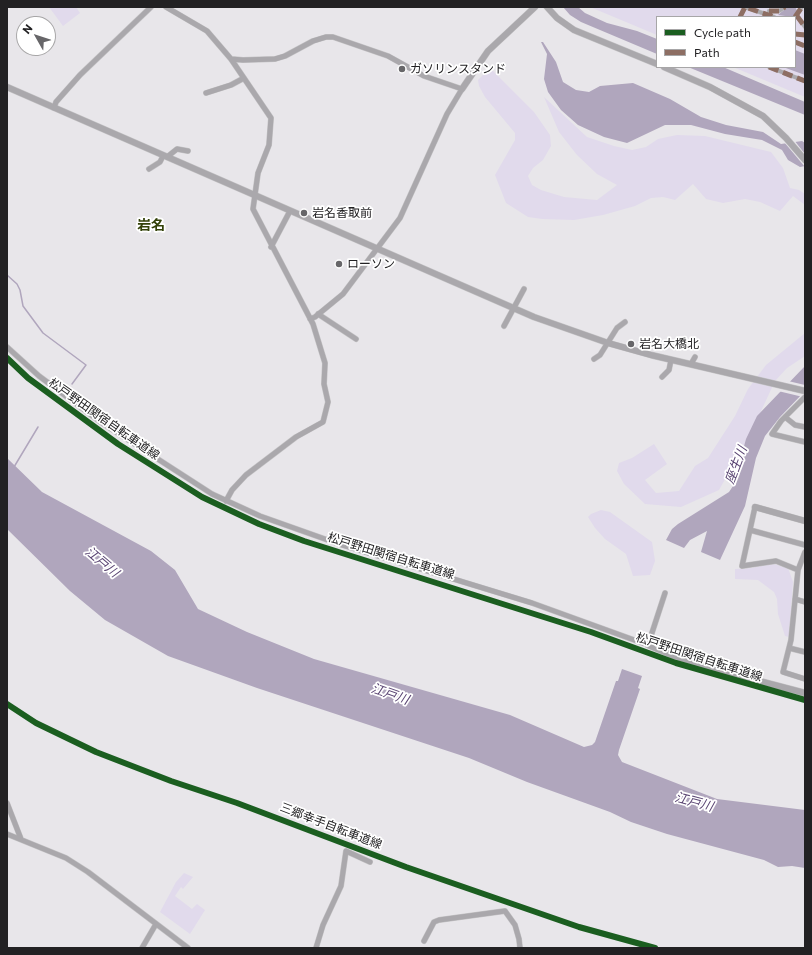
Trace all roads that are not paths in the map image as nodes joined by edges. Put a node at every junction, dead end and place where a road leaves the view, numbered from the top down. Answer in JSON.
{"nodes":[{"id":1,"x":151,"y":7,"type":"edge"},
{"id":2,"x":166,"y":7,"type":"edge"},
{"id":3,"x":535,"y":7,"type":"edge"},
{"id":4,"x":547,"y":7,"type":"edge"},
{"id":5,"x":763,"y":7,"type":"edge"},
{"id":6,"x":785,"y":7,"type":"edge"},
{"id":7,"x":742,"y":8,"type":"edge"},
{"id":8,"x":753,"y":8,"type":"edge"},
{"id":9,"x":801,"y":8,"type":"edge"},
{"id":10,"x":768,"y":11,"type":"edge"},
{"id":11,"x":762,"y":13,"type":"junction"},
{"id":12,"x":796,"y":17,"type":"edge"},
{"id":13,"x":805,"y":28,"type":"edge"},
{"id":14,"x":798,"y":34,"type":"edge"},
{"id":15,"x":805,"y":35,"type":"edge"},
{"id":16,"x":231,"y":59,"type":"junction"},
{"id":17,"x":656,"y":64,"type":"edge"},
{"id":18,"x":666,"y":68,"type":"edge"},
{"id":19,"x":772,"y":68,"type":"edge"},
{"id":20,"x":244,"y":78,"type":"junction"},
{"id":21,"x":805,"y":81,"type":"edge"},
{"id":22,"x":7,"y":86,"type":"edge"},
{"id":23,"x":462,"y":89,"type":"junction"},
{"id":24,"x":206,"y":93,"type":"dead end"},
{"id":25,"x":54,"y":108,"type":"junction"},
{"id":26,"x":188,"y":151,"type":"dead end"},
{"id":27,"x":165,"y":156,"type":"junction"},
{"id":28,"x":805,"y":160,"type":"edge"},
{"id":29,"x":149,"y":169,"type":"dead end"},
{"id":30,"x":254,"y":196,"type":"junction"},
{"id":31,"x":290,"y":211,"type":"junction"},
{"id":32,"x":271,"y":247,"type":"junction"},
{"id":33,"x":377,"y":249,"type":"junction"},
{"id":34,"x":524,"y":289,"type":"dead end"},
{"id":35,"x":514,"y":309,"type":"junction"},
{"id":36,"x":318,"y":314,"type":"junction"},
{"id":37,"x":310,"y":319,"type":"junction"},
{"id":38,"x":625,"y":322,"type":"dead end"},
{"id":39,"x":504,"y":326,"type":"dead end"},
{"id":40,"x":356,"y":339,"type":"dead end"},
{"id":41,"x":608,"y":343,"type":"junction"},
{"id":42,"x":7,"y":347,"type":"edge"},
{"id":43,"x":695,"y":357,"type":"dead end"},
{"id":44,"x":594,"y":359,"type":"dead end"},
{"id":45,"x":671,"y":360,"type":"junction"},
{"id":46,"x":691,"y":364,"type":"junction"},
{"id":47,"x":662,"y":376,"type":"dead end"},
{"id":48,"x":805,"y":391,"type":"edge"},
{"id":49,"x":805,"y":397,"type":"edge"},
{"id":50,"x":785,"y":418,"type":"junction"},
{"id":51,"x":805,"y":427,"type":"edge"},
{"id":52,"x":805,"y":442,"type":"edge"},
{"id":53,"x":226,"y":501,"type":"junction"},
{"id":54,"x":755,"y":507,"type":"joint"},
{"id":55,"x":805,"y":521,"type":"edge"},
{"id":56,"x":750,"y":530,"type":"junction"},
{"id":57,"x":805,"y":545,"type":"edge"},
{"id":58,"x":805,"y":552,"type":"edge"},
{"id":59,"x":798,"y":570,"type":"junction"},
{"id":60,"x":665,"y":593,"type":"dead end"},
{"id":61,"x":794,"y":599,"type":"junction"},
{"id":62,"x":805,"y":602,"type":"edge"},
{"id":63,"x":648,"y":645,"type":"junction"},
{"id":64,"x":789,"y":648,"type":"junction"},
{"id":65,"x":805,"y":652,"type":"edge"},
{"id":66,"x":805,"y":679,"type":"edge"},
{"id":67,"x":805,"y":693,"type":"edge"},
{"id":68,"x":7,"y":803,"type":"edge"},
{"id":69,"x":7,"y":834,"type":"edge"},
{"id":70,"x":21,"y":839,"type":"junction"},
{"id":71,"x":370,"y":862,"type":"dead end"},
{"id":72,"x":156,"y":924,"type":"junction"},
{"id":73,"x":424,"y":941,"type":"dead end"},
{"id":74,"x":142,"y":948,"type":"edge"},
{"id":75,"x":188,"y":948,"type":"edge"},
{"id":76,"x":316,"y":948,"type":"edge"},
{"id":77,"x":520,"y":948,"type":"edge"}],
"edges":[{"from":1,"to":25,"type":"street"},
{"from":2,"to":16,"type":"street"},
{"from":3,"to":23,"type":"street"},
{"from":4,"to":17,"type":"street"},
{"from":5,"to":11,"type":"street"},
{"from":6,"to":10,"type":"street"},
{"from":7,"to":8,"type":"street"},
{"from":8,"to":11,"type":"street"},
{"from":9,"to":12,"type":"street"},
{"from":10,"to":11,"type":"street"},
{"from":12,"to":13,"type":"street"},
{"from":13,"to":14,"type":"street"},
{"from":14,"to":15,"type":"street"},
{"from":16,"to":20,"type":"street"},
{"from":16,"to":23,"type":"street"},
{"from":18,"to":28,"type":"street"},
{"from":19,"to":21,"type":"street"},
{"from":20,"to":24,"type":"street"},
{"from":20,"to":30,"type":"street"},
{"from":22,"to":25,"type":"street"},
{"from":23,"to":33,"type":"street"},
{"from":25,"to":27,"type":"street"},
{"from":26,"to":27,"type":"street"},
{"from":27,"to":29,"type":"street"},
{"from":27,"to":30,"type":"street"},
{"from":30,"to":31,"type":"street"},
{"from":30,"to":32,"type":"street"},
{"from":31,"to":32,"type":"street"},
{"from":31,"to":33,"type":"street"},
{"from":32,"to":37,"type":"street"},
{"from":33,"to":35,"type":"street"},
{"from":33,"to":36,"type":"street"},
{"from":34,"to":35,"type":"street"},
{"from":35,"to":39,"type":"street"},
{"from":35,"to":41,"type":"street"},
{"from":36,"to":37,"type":"street"},
{"from":36,"to":40,"type":"street"},
{"from":37,"to":53,"type":"street"},
{"from":38,"to":41,"type":"street"},
{"from":41,"to":44,"type":"street"},
{"from":41,"to":45,"type":"street"},
{"from":42,"to":53,"type":"street"},
{"from":43,"to":46,"type":"street"},
{"from":45,"to":46,"type":"street"},
{"from":45,"to":47,"type":"street"},
{"from":46,"to":48,"type":"street"},
{"from":49,"to":50,"type":"street"},
{"from":50,"to":51,"type":"street"},
{"from":50,"to":52,"type":"street"},
{"from":53,"to":63,"type":"street"},
{"from":54,"to":55,"type":"street"},
{"from":54,"to":56,"type":"street"},
{"from":56,"to":57,"type":"street"},
{"from":56,"to":59,"type":"street"},
{"from":58,"to":59,"type":"street"},
{"from":59,"to":61,"type":"street"},
{"from":60,"to":63,"type":"street"},
{"from":61,"to":62,"type":"street"},
{"from":61,"to":64,"type":"street"},
{"from":63,"to":67,"type":"street"},
{"from":64,"to":65,"type":"street"},
{"from":64,"to":66,"type":"street"},
{"from":68,"to":70,"type":"street"},
{"from":69,"to":70,"type":"street"},
{"from":70,"to":72,"type":"street"},
{"from":71,"to":76,"type":"street"},
{"from":72,"to":74,"type":"street"},
{"from":72,"to":75,"type":"street"},
{"from":73,"to":77,"type":"street"}]}
